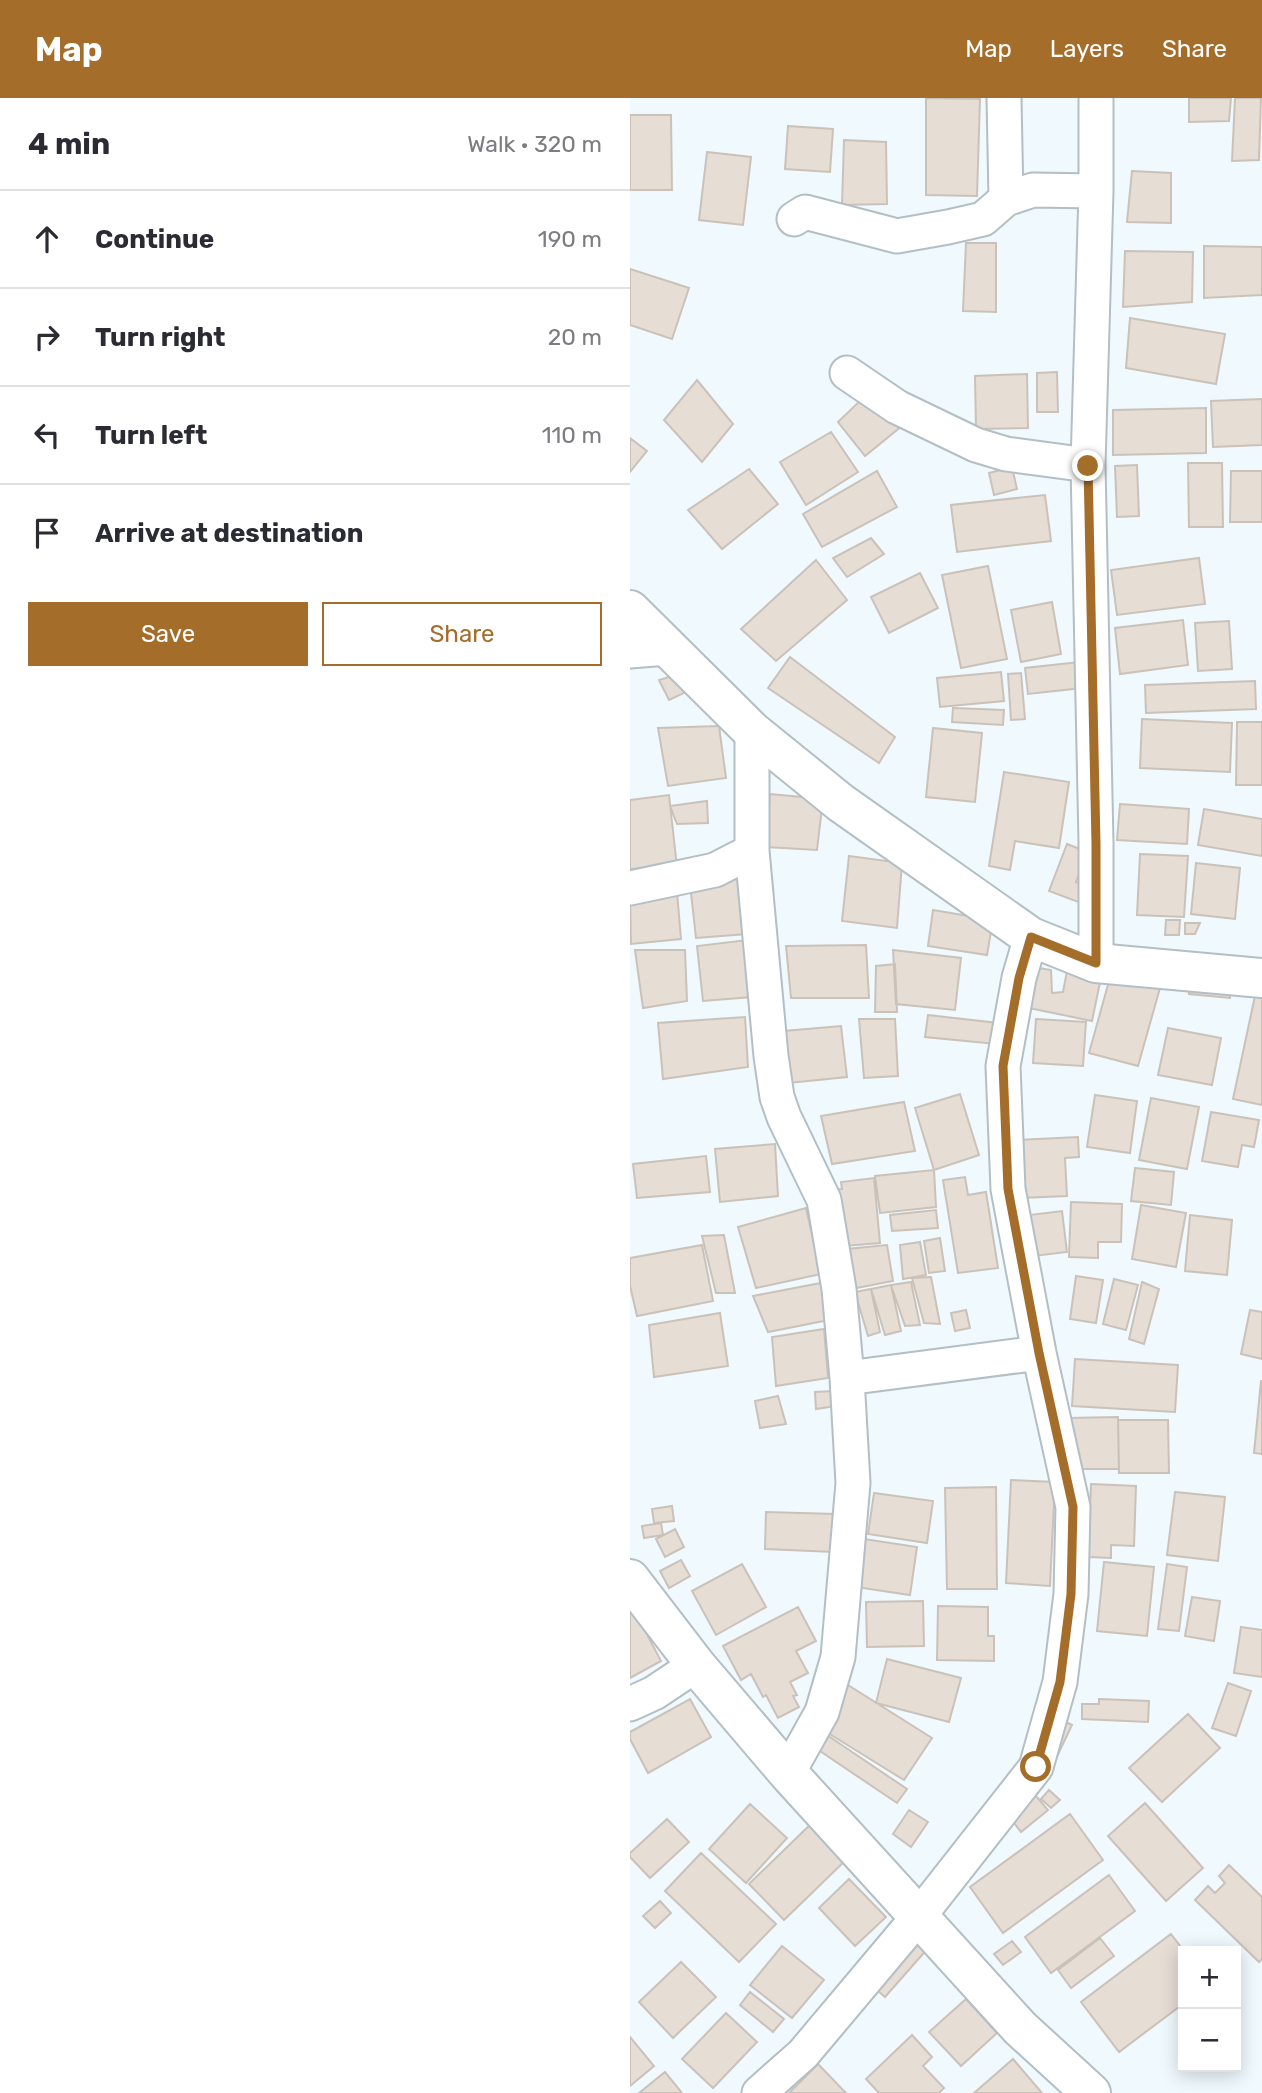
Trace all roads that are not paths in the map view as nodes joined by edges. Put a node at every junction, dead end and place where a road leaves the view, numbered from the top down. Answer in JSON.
{"nodes":[{"id":1,"x":1004,"y":98,"type":"edge"},
{"id":2,"x":1096,"y":98,"type":"edge"},
{"id":3,"x":1096,"y":191,"type":"junction"},
{"id":4,"x":1006,"y":199,"type":"junction"},
{"id":5,"x":794,"y":219,"type":"dead end"},
{"id":6,"x":847,"y":373,"type":"dead end"},
{"id":7,"x":1088,"y":466,"type":"junction"},
{"id":8,"x":630,"y":610,"type":"edge"},
{"id":9,"x":649,"y":649,"type":"edge"},
{"id":10,"x":752,"y":731,"type":"junction"},
{"id":11,"x":752,"y":851,"type":"junction"},
{"id":12,"x":630,"y":888,"type":"edge"},
{"id":13,"x":1031,"y":937,"type":"junction"},
{"id":14,"x":1096,"y":963,"type":"junction"},
{"id":15,"x":1262,"y":978,"type":"edge"},
{"id":16,"x":1039,"y":1353,"type":"junction"},
{"id":17,"x":847,"y":1378,"type":"junction"},
{"id":18,"x":630,"y":1579,"type":"edge"},
{"id":19,"x":696,"y":1665,"type":"junction"},
{"id":20,"x":630,"y":1704,"type":"edge"},
{"id":21,"x":788,"y":1773,"type":"junction"},
{"id":22,"x":919,"y":1916,"type":"junction"},
{"id":23,"x":758,"y":2093,"type":"edge"},
{"id":24,"x":1091,"y":2093,"type":"edge"}],
"edges":[{"from":1,"to":4,"type":"street"},
{"from":2,"to":3,"type":"street"},
{"from":3,"to":4,"type":"street"},
{"from":3,"to":7,"type":"street"},
{"from":4,"to":5,"type":"street"},
{"from":6,"to":7,"type":"street"},
{"from":7,"to":14,"type":"street"},
{"from":8,"to":9,"type":"street"},
{"from":9,"to":10,"type":"street"},
{"from":10,"to":11,"type":"street"},
{"from":10,"to":13,"type":"street"},
{"from":11,"to":12,"type":"street"},
{"from":11,"to":17,"type":"street"},
{"from":13,"to":14,"type":"street"},
{"from":13,"to":16,"type":"street"},
{"from":14,"to":15,"type":"street"},
{"from":16,"to":17,"type":"street"},
{"from":16,"to":22,"type":"street"},
{"from":17,"to":21,"type":"street"},
{"from":18,"to":19,"type":"street"},
{"from":19,"to":20,"type":"street"},
{"from":19,"to":21,"type":"street"},
{"from":21,"to":22,"type":"street"},
{"from":22,"to":23,"type":"street"},
{"from":22,"to":24,"type":"street"}]}
